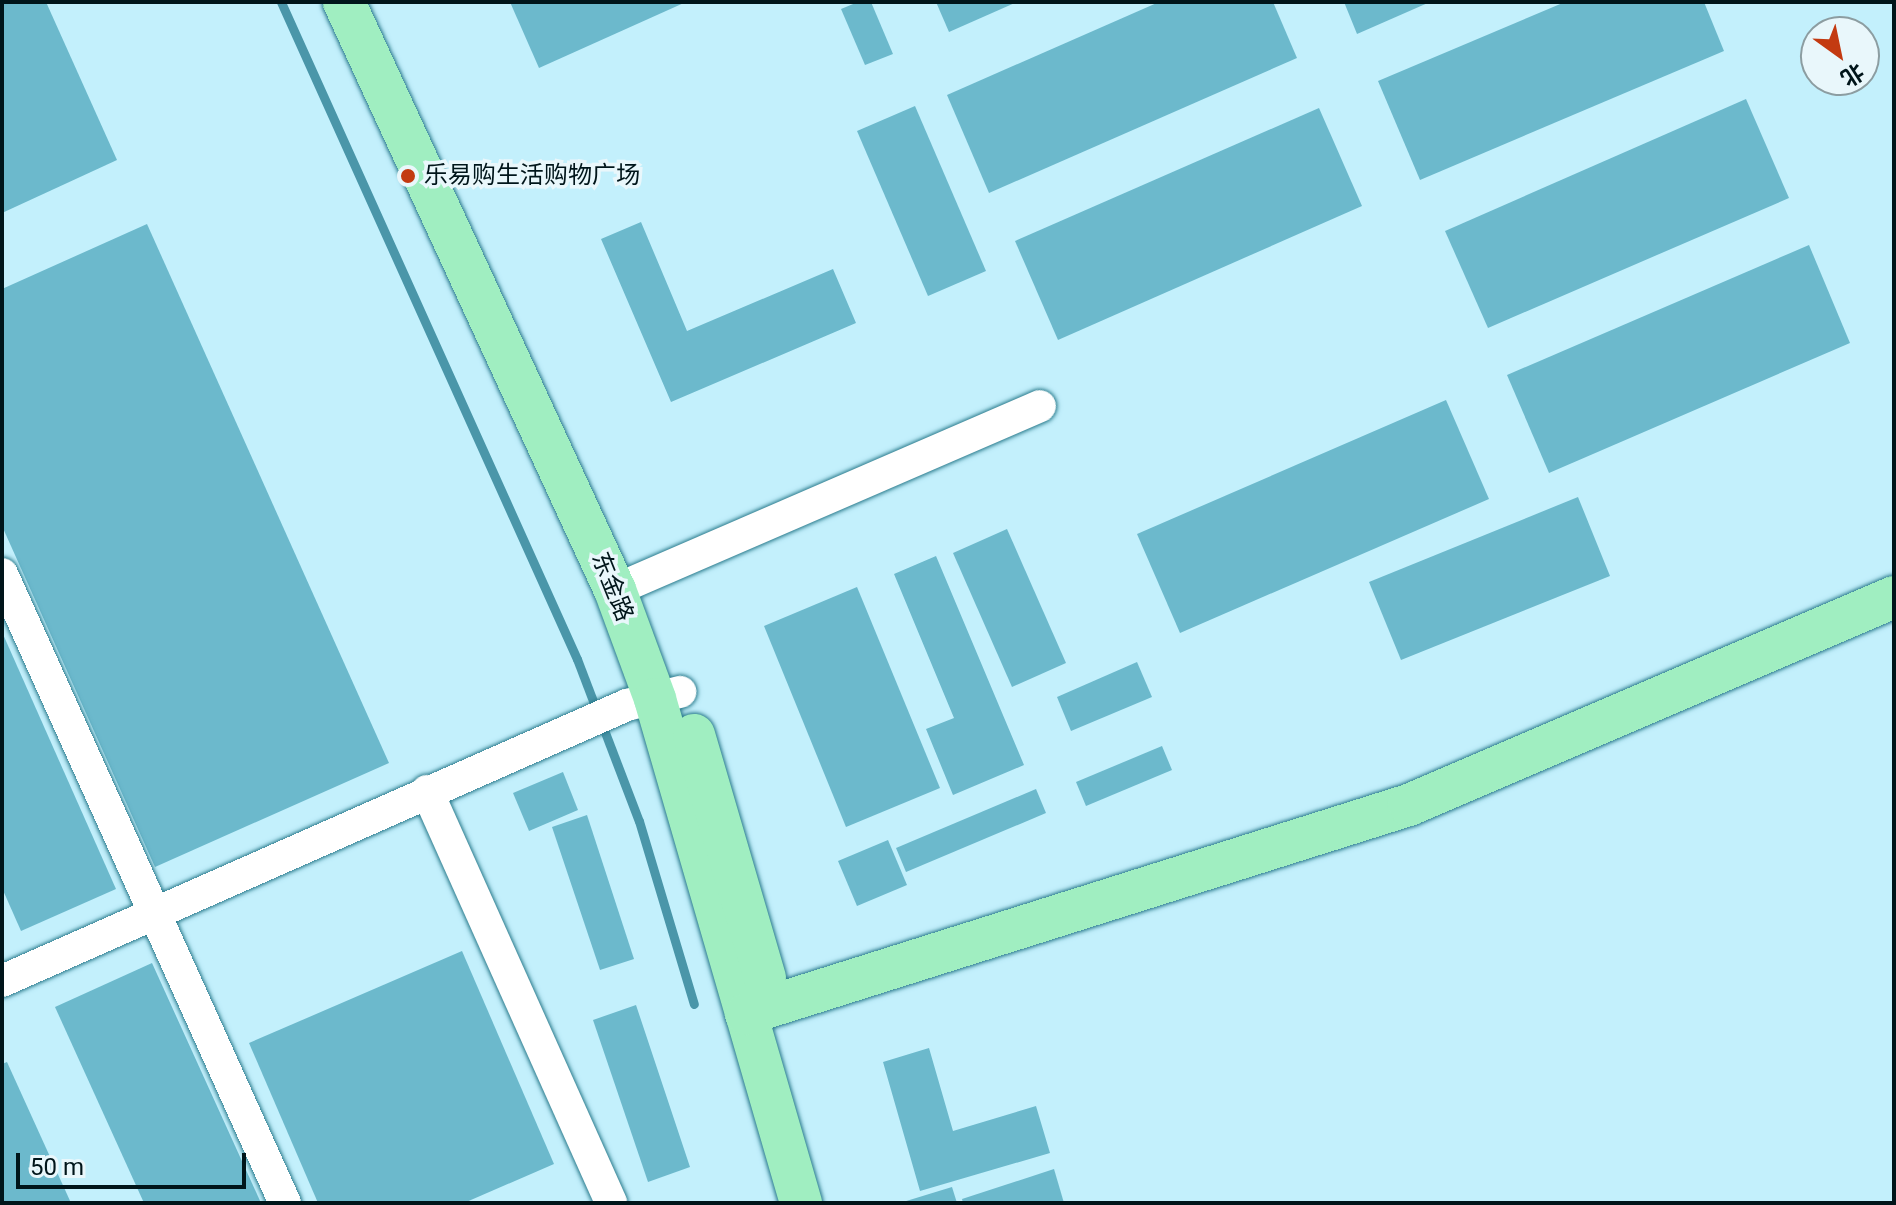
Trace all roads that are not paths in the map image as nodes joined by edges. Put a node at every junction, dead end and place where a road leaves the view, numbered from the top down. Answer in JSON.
{"nodes":[{"id":1,"x":344,"y":2,"type":"edge"},
{"id":2,"x":372,"y":2,"type":"edge"},
{"id":3,"x":1040,"y":406,"type":"dead end"},
{"id":4,"x":2,"y":574,"type":"edge"},
{"id":5,"x":628,"y":584,"type":"junction"},
{"id":6,"x":1894,"y":597,"type":"edge"},
{"id":7,"x":654,"y":699,"type":"junction"},
{"id":8,"x":427,"y":791,"type":"junction"},
{"id":9,"x":153,"y":914,"type":"junction"},
{"id":10,"x":2,"y":981,"type":"edge"},
{"id":11,"x":759,"y":1010,"type":"junction"},
{"id":12,"x":285,"y":1203,"type":"edge"},
{"id":13,"x":611,"y":1203,"type":"edge"},
{"id":14,"x":801,"y":1203,"type":"edge"},
{"id":15,"x":827,"y":1203,"type":"edge"}],
"edges":[{"from":1,"to":5,"type":"main road","name":"东金路"},
{"from":2,"to":5,"type":"main road","name":"东金路"},
{"from":3,"to":5,"type":"lane"},
{"from":4,"to":9,"type":"lane"},
{"from":5,"to":7,"type":"main road","name":"东金路"},
{"from":6,"to":11,"type":"main road"},
{"from":7,"to":8,"type":"lane"},
{"from":7,"to":11,"type":"main road","name":"东金路"},
{"from":8,"to":9,"type":"lane"},
{"from":8,"to":13,"type":"lane"},
{"from":9,"to":10,"type":"lane"},
{"from":9,"to":12,"type":"lane"},
{"from":11,"to":14,"type":"main road","name":"东金路"},
{"from":11,"to":15,"type":"main road","name":"东金路"}]}
